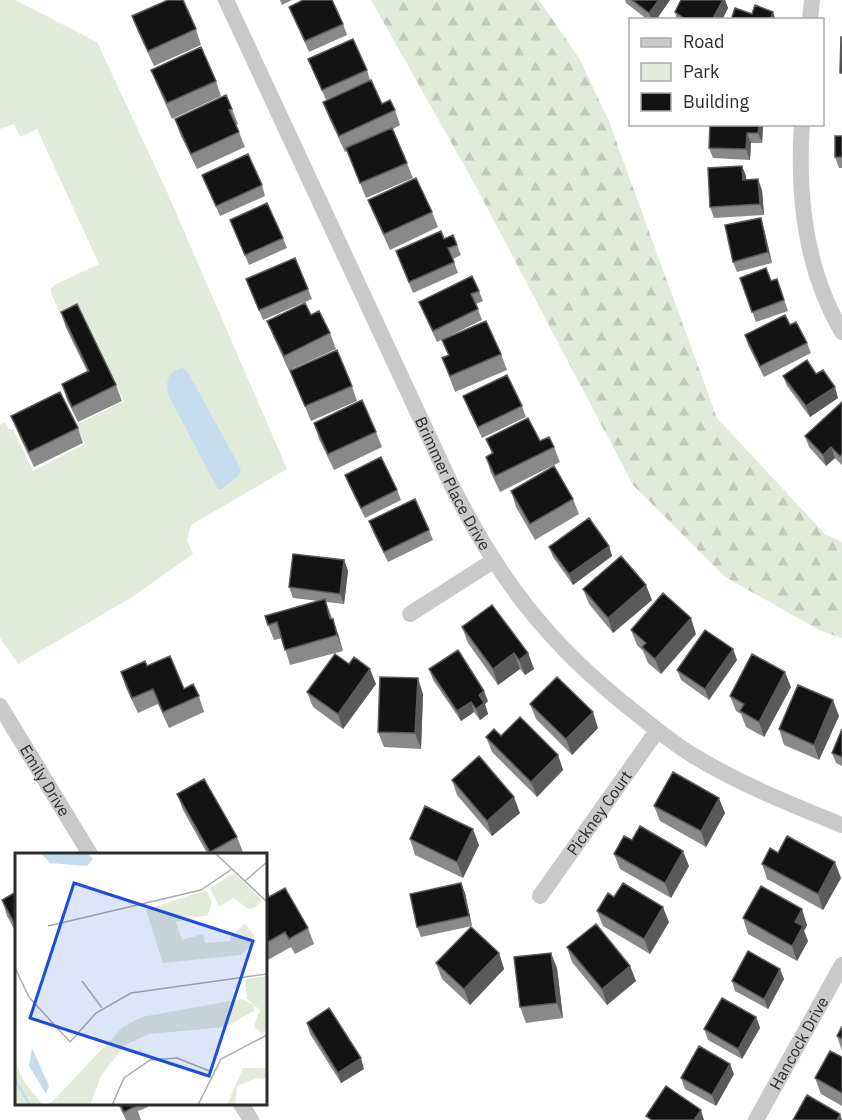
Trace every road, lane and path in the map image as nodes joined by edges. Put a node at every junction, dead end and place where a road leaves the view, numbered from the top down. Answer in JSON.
{"nodes":[{"id":1,"x":226,"y":0,"type":"edge"},
{"id":2,"x":812,"y":0,"type":"edge"},
{"id":3,"x":810,"y":18,"type":"edge"},
{"id":4,"x":802,"y":126,"type":"edge"},
{"id":5,"x":842,"y":332,"type":"edge"},
{"id":6,"x":493,"y":561,"type":"junction"},
{"id":7,"x":410,"y":614,"type":"dead end"},
{"id":8,"x":0,"y":706,"type":"edge"},
{"id":9,"x":657,"y":731,"type":"junction"},
{"id":10,"x":842,"y":825,"type":"edge"},
{"id":11,"x":89,"y":853,"type":"edge"},
{"id":12,"x":540,"y":896,"type":"dead end"},
{"id":13,"x":842,"y":965,"type":"edge"},
{"id":14,"x":242,"y":1105,"type":"edge"},
{"id":15,"x":251,"y":1120,"type":"edge"},
{"id":16,"x":756,"y":1120,"type":"edge"}],
"edges":[{"from":1,"to":6,"type":"street","name":"Brimmer Place Drive"},
{"from":2,"to":3,"type":"street"},
{"from":4,"to":5,"type":"street"},
{"from":6,"to":7,"type":"street"},
{"from":6,"to":9,"type":"street","name":"Brimmer Place Drive"},
{"from":8,"to":11,"type":"street","name":"Emily Drive"},
{"from":9,"to":10,"type":"street","name":"Brimmer Place Drive"},
{"from":9,"to":12,"type":"street","name":"Pickney Court"},
{"from":13,"to":16,"type":"street","name":"Hancock Drive"},
{"from":14,"to":15,"type":"street"}]}
